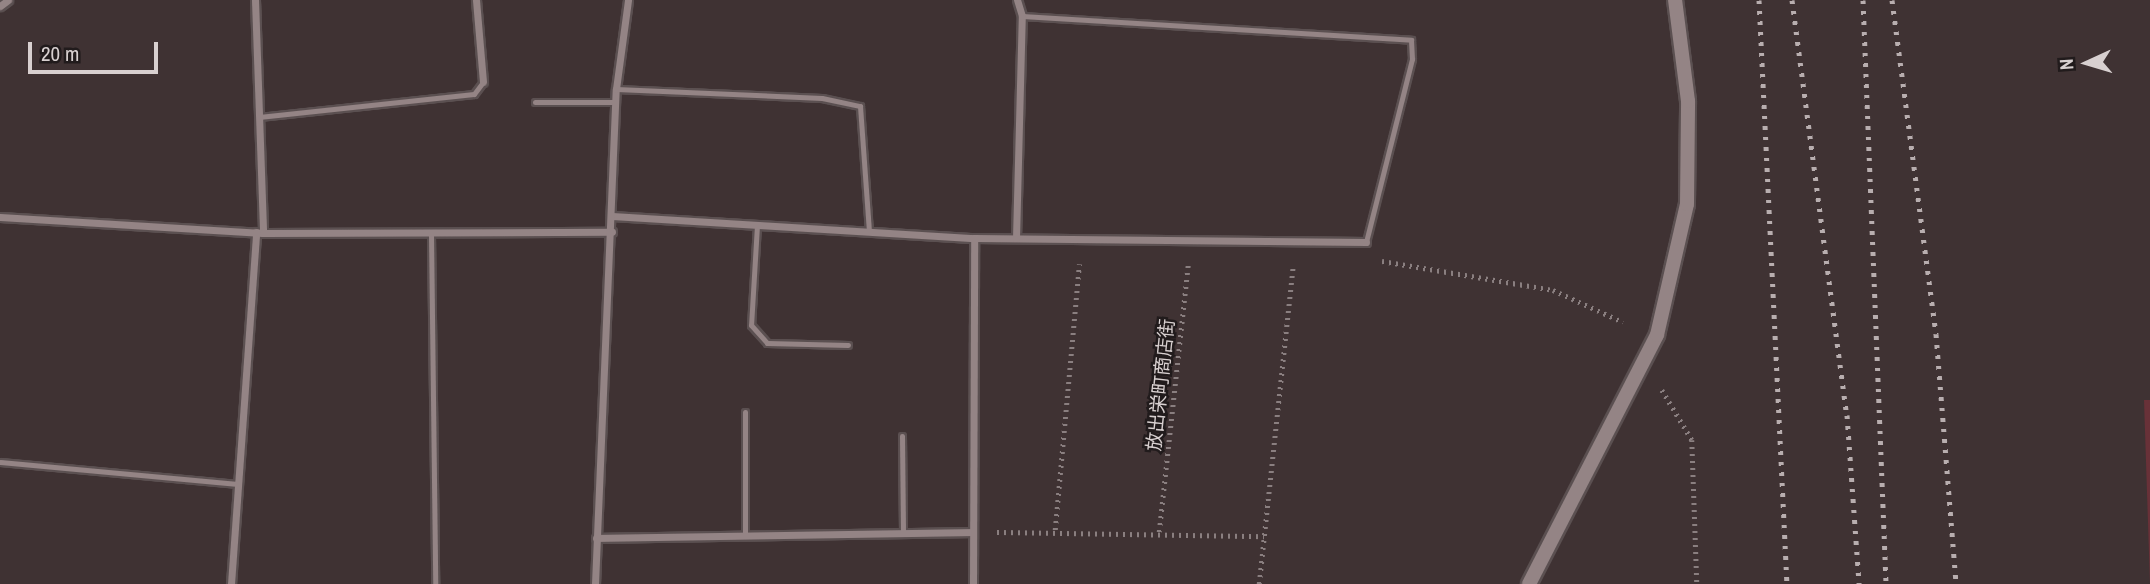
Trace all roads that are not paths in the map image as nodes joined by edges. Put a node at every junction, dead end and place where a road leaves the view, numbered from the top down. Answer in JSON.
{"nodes":[{"id":1,"x":8,"y":0,"type":"edge"},
{"id":2,"x":255,"y":0,"type":"edge"},
{"id":3,"x":476,"y":0,"type":"edge"},
{"id":4,"x":628,"y":0,"type":"edge"},
{"id":5,"x":1017,"y":0,"type":"edge"},
{"id":6,"x":1675,"y":0,"type":"edge"},
{"id":7,"x":0,"y":6,"type":"edge"},
{"id":8,"x":1022,"y":16,"type":"junction"},
{"id":9,"x":483,"y":82,"type":"joint"},
{"id":10,"x":616,"y":89,"type":"junction"},
{"id":11,"x":535,"y":102,"type":"dead end"},
{"id":12,"x":615,"y":102,"type":"junction"},
{"id":13,"x":259,"y":117,"type":"junction"},
{"id":14,"x":612,"y":216,"type":"junction"},
{"id":15,"x":0,"y":218,"type":"edge"},
{"id":16,"x":757,"y":225,"type":"junction"},
{"id":17,"x":259,"y":232,"type":"junction"},
{"id":18,"x":611,"y":232,"type":"junction"},
{"id":19,"x":869,"y":232,"type":"junction"},
{"id":20,"x":431,"y":234,"type":"junction"},
{"id":21,"x":974,"y":238,"type":"junction"},
{"id":22,"x":1016,"y":238,"type":"junction"},
{"id":23,"x":1366,"y":242,"type":"joint"},
{"id":24,"x":848,"y":345,"type":"dead end"},
{"id":25,"x":745,"y":412,"type":"dead end"},
{"id":26,"x":902,"y":436,"type":"dead end"},
{"id":27,"x":0,"y":462,"type":"edge"},
{"id":28,"x":238,"y":484,"type":"junction"},
{"id":29,"x":972,"y":532,"type":"junction"},
{"id":30,"x":903,"y":533,"type":"junction"},
{"id":31,"x":745,"y":536,"type":"junction"},
{"id":32,"x":596,"y":538,"type":"junction"},
{"id":33,"x":231,"y":584,"type":"edge"},
{"id":34,"x":435,"y":584,"type":"edge"},
{"id":35,"x":595,"y":584,"type":"edge"},
{"id":36,"x":973,"y":584,"type":"edge"},
{"id":37,"x":1529,"y":584,"type":"edge"}],
"edges":[{"from":1,"to":7,"type":"street"},
{"from":2,"to":13,"type":"street"},
{"from":3,"to":9,"type":"street"},
{"from":4,"to":10,"type":"street"},
{"from":5,"to":8,"type":"street"},
{"from":6,"to":37,"type":"street"},
{"from":8,"to":22,"type":"street"},
{"from":8,"to":23,"type":"lane"},
{"from":9,"to":13,"type":"lane"},
{"from":10,"to":12,"type":"street"},
{"from":10,"to":19,"type":"lane"},
{"from":11,"to":12,"type":"lane"},
{"from":12,"to":14,"type":"street"},
{"from":13,"to":17,"type":"street"},
{"from":14,"to":16,"type":"street"},
{"from":14,"to":18,"type":"street"},
{"from":15,"to":17,"type":"street"},
{"from":16,"to":19,"type":"street"},
{"from":16,"to":24,"type":"lane"},
{"from":17,"to":20,"type":"street"},
{"from":17,"to":28,"type":"street"},
{"from":18,"to":20,"type":"street"},
{"from":18,"to":32,"type":"street"},
{"from":19,"to":21,"type":"street"},
{"from":20,"to":34,"type":"lane"},
{"from":21,"to":22,"type":"street"},
{"from":21,"to":29,"type":"street"},
{"from":22,"to":23,"type":"street"},
{"from":25,"to":31,"type":"lane"},
{"from":26,"to":30,"type":"lane"},
{"from":27,"to":28,"type":"lane"},
{"from":28,"to":33,"type":"street"},
{"from":29,"to":30,"type":"street"},
{"from":29,"to":36,"type":"street"},
{"from":30,"to":31,"type":"street"},
{"from":31,"to":32,"type":"street"},
{"from":32,"to":35,"type":"street"}]}
